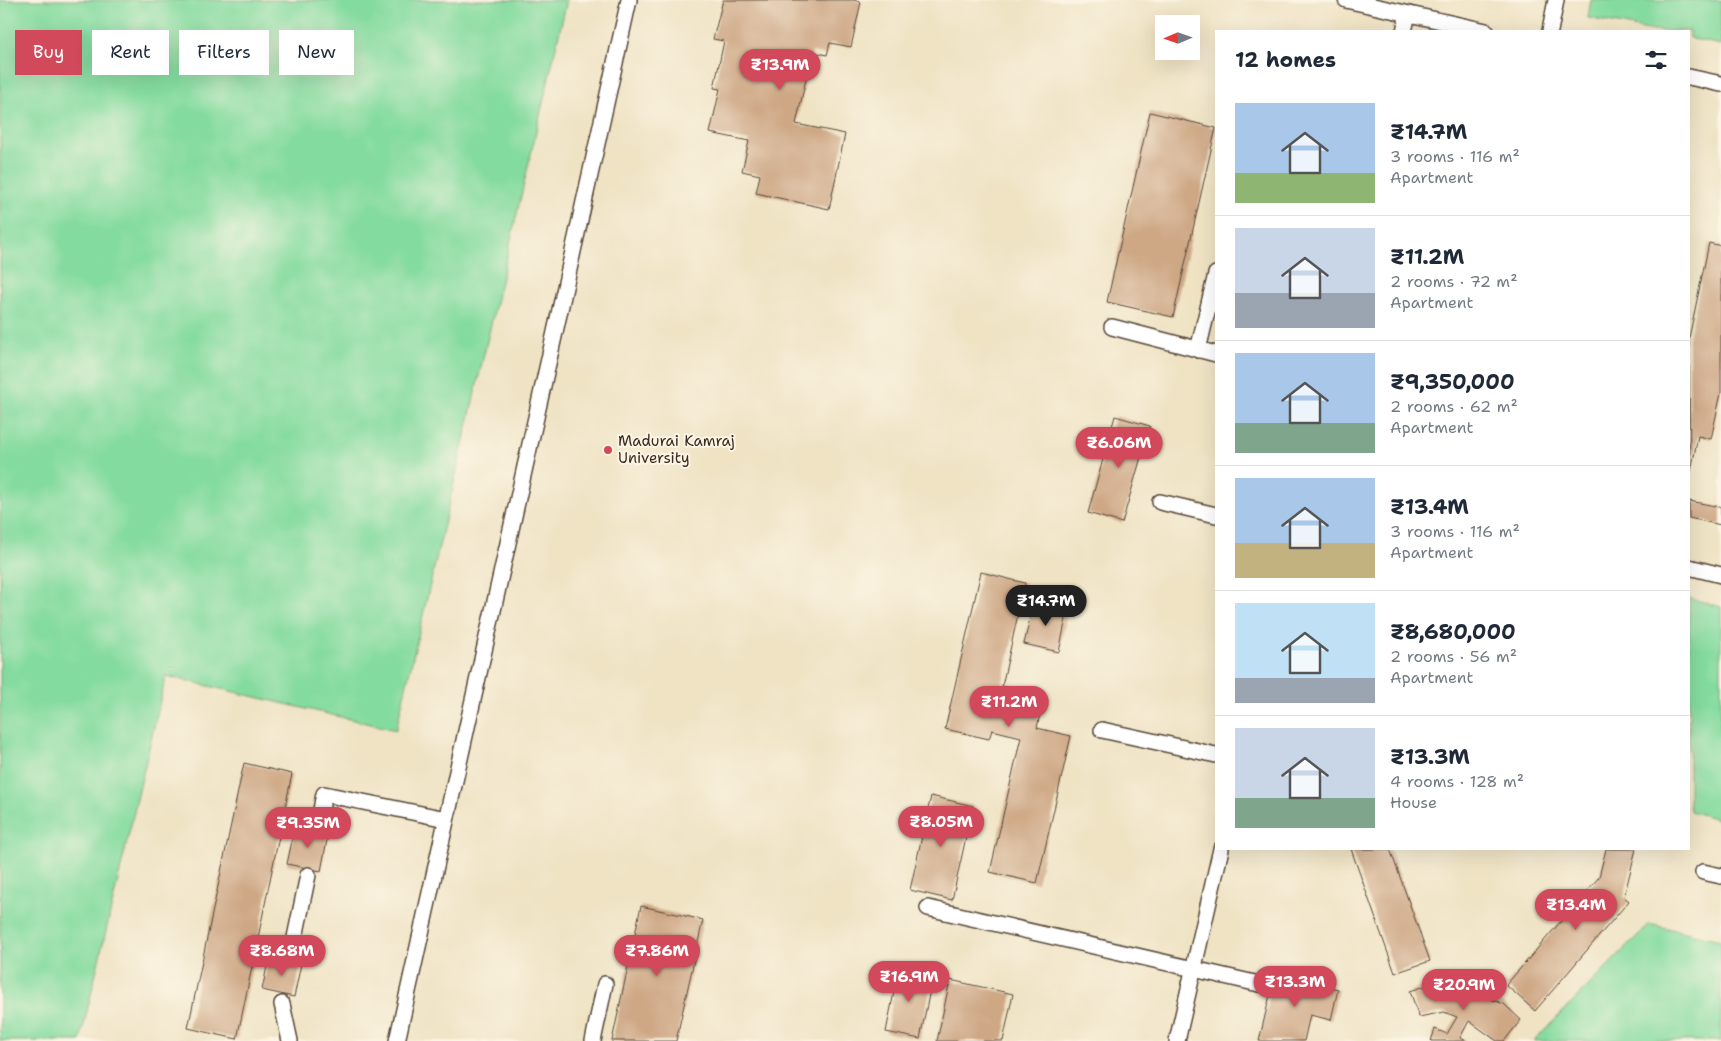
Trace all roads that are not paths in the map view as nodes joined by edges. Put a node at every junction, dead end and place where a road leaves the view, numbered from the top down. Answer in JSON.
{"nodes":[{"id":1,"x":629,"y":0,"type":"edge"},
{"id":2,"x":1346,"y":0,"type":"edge"},
{"id":3,"x":1556,"y":0,"type":"edge"},
{"id":4,"x":1408,"y":14,"type":"junction"},
{"id":5,"x":1404,"y":30,"type":"edge"},
{"id":6,"x":1481,"y":30,"type":"edge"},
{"id":7,"x":1550,"y":30,"type":"edge"},
{"id":8,"x":1690,"y":77,"type":"edge"},
{"id":9,"x":1721,"y":84,"type":"edge"},
{"id":10,"x":1215,"y":278,"type":"edge"},
{"id":11,"x":1112,"y":327,"type":"dead end"},
{"id":12,"x":1198,"y":350,"type":"junction"},
{"id":13,"x":1215,"y":354,"type":"edge"},
{"id":14,"x":1160,"y":502,"type":"dead end"},
{"id":15,"x":1215,"y":515,"type":"edge"},
{"id":16,"x":1690,"y":567,"type":"edge"},
{"id":17,"x":1721,"y":575,"type":"edge"},
{"id":18,"x":1102,"y":730,"type":"dead end"},
{"id":19,"x":1215,"y":755,"type":"edge"},
{"id":20,"x":446,"y":819,"type":"junction"},
{"id":21,"x":318,"y":826,"type":"dead end"},
{"id":22,"x":1220,"y":850,"type":"edge"},
{"id":23,"x":1703,"y":872,"type":"dead end"},
{"id":24,"x":308,"y":874,"type":"dead end"},
{"id":25,"x":1721,"y":876,"type":"edge"},
{"id":26,"x":928,"y":908,"type":"dead end"},
{"id":27,"x":292,"y":952,"type":"dead end"},
{"id":28,"x":1193,"y":969,"type":"junction"},
{"id":29,"x":605,"y":984,"type":"dead end"},
{"id":30,"x":1259,"y":984,"type":"dead end"},
{"id":31,"x":282,"y":1004,"type":"dead end"},
{"id":32,"x":290,"y":1041,"type":"edge"},
{"id":33,"x":397,"y":1041,"type":"edge"},
{"id":34,"x":593,"y":1041,"type":"edge"},
{"id":35,"x":1177,"y":1041,"type":"edge"}],
"edges":[{"from":1,"to":20,"type":"lane"},
{"from":2,"to":4,"type":"lane"},
{"from":3,"to":7,"type":"lane"},
{"from":4,"to":5,"type":"lane"},
{"from":4,"to":6,"type":"lane"},
{"from":8,"to":9,"type":"lane"},
{"from":10,"to":12,"type":"lane"},
{"from":11,"to":12,"type":"lane"},
{"from":12,"to":13,"type":"lane"},
{"from":14,"to":15,"type":"lane"},
{"from":16,"to":17,"type":"lane"},
{"from":18,"to":19,"type":"lane"},
{"from":20,"to":21,"type":"lane"},
{"from":20,"to":33,"type":"lane"},
{"from":22,"to":28,"type":"lane"},
{"from":23,"to":25,"type":"lane"},
{"from":24,"to":27,"type":"lane"},
{"from":26,"to":28,"type":"lane"},
{"from":28,"to":30,"type":"lane"},
{"from":28,"to":35,"type":"lane"},
{"from":29,"to":34,"type":"lane"},
{"from":31,"to":32,"type":"lane"}]}
